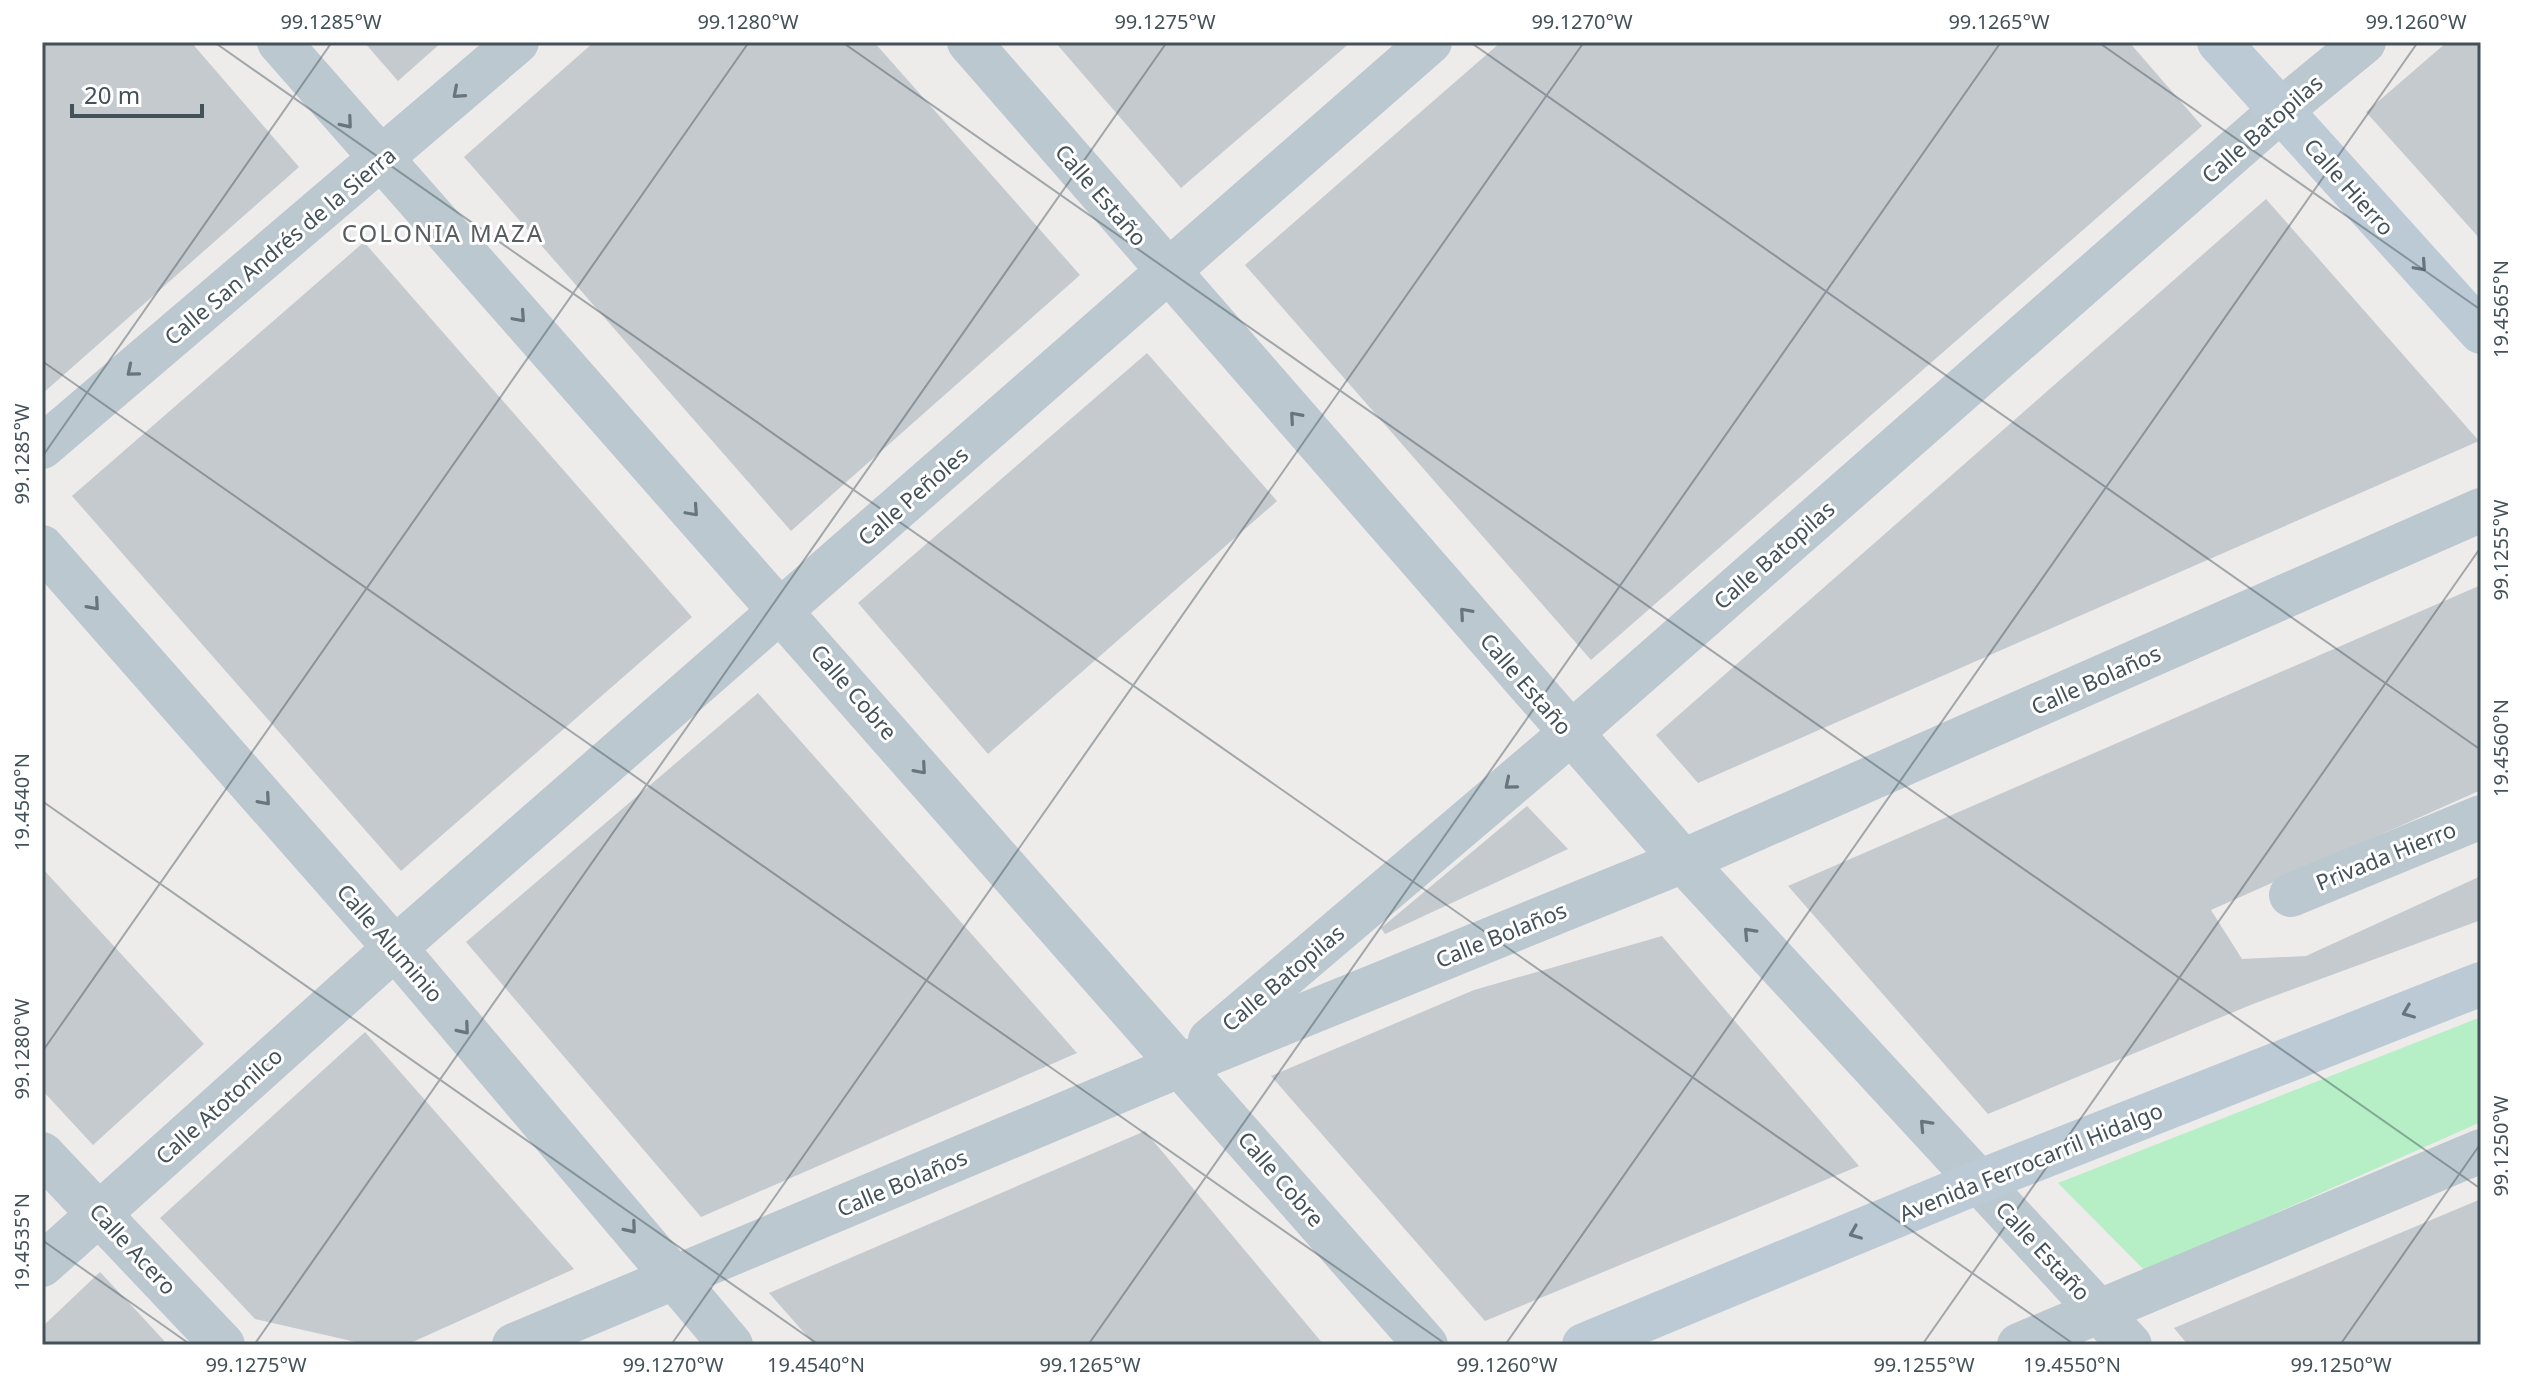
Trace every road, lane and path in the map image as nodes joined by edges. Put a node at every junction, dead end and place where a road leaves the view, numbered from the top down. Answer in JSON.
{"nodes":[{"id":1,"x":279,"y":42,"type":"edge"},
{"id":2,"x":517,"y":42,"type":"edge"},
{"id":3,"x":969,"y":42,"type":"edge"},
{"id":4,"x":1430,"y":42,"type":"edge"},
{"id":5,"x":2219,"y":42,"type":"edge"},
{"id":6,"x":2364,"y":42,"type":"edge"},
{"id":7,"x":2280,"y":111,"type":"junction"},
{"id":8,"x":380,"y":162,"type":"junction"},
{"id":9,"x":1168,"y":272,"type":"junction"},
{"id":10,"x":2481,"y":332,"type":"edge"},
{"id":11,"x":42,"y":447,"type":"edge"},
{"id":12,"x":2481,"y":510,"type":"edge"},
{"id":13,"x":42,"y":547,"type":"edge"},
{"id":14,"x":783,"y":611,"type":"junction"},
{"id":15,"x":1570,"y":734,"type":"junction"},
{"id":16,"x":2481,"y":817,"type":"edge"},
{"id":17,"x":1683,"y":861,"type":"junction"},
{"id":18,"x":2291,"y":895,"type":"dead end"},
{"id":19,"x":395,"y":948,"type":"junction"},
{"id":20,"x":2481,"y":984,"type":"edge"},
{"id":21,"x":1181,"y":1065,"type":"junction"},
{"id":22,"x":2481,"y":1151,"type":"edge"},
{"id":23,"x":42,"y":1154,"type":"edge"},
{"id":24,"x":1978,"y":1182,"type":"junction"},
{"id":25,"x":100,"y":1213,"type":"junction"},
{"id":26,"x":42,"y":1265,"type":"edge"},
{"id":27,"x":674,"y":1280,"type":"junction"},
{"id":28,"x":2100,"y":1311,"type":"junction"},
{"id":29,"x":223,"y":1345,"type":"edge"},
{"id":30,"x":514,"y":1345,"type":"edge"},
{"id":31,"x":731,"y":1345,"type":"edge"},
{"id":32,"x":1426,"y":1345,"type":"edge"},
{"id":33,"x":1584,"y":1345,"type":"edge"},
{"id":34,"x":2019,"y":1345,"type":"edge"},
{"id":35,"x":2130,"y":1345,"type":"edge"}],
"edges":[{"from":1,"to":8,"type":"street","name":"Calle Cobre","one_way":true},
{"from":2,"to":8,"type":"street","name":"Calle San Andrés de la Sierra","one_way":true},
{"from":3,"to":9,"type":"street","name":"Calle Estaño"},
{"from":4,"to":9,"type":"street","name":"Calle Peñoles"},
{"from":5,"to":7,"type":"main road","name":"Calle Hierro"},
{"from":6,"to":7,"type":"street","name":"Calle Batopilas"},
{"from":7,"to":10,"type":"main road","name":"Calle Hierro","one_way":true},
{"from":7,"to":15,"type":"street","name":"Calle Batopilas"},
{"from":8,"to":11,"type":"street","name":"Calle San Andrés de la Sierra","one_way":true},
{"from":8,"to":14,"type":"street","name":"Calle Cobre","one_way":true},
{"from":9,"to":14,"type":"street","name":"Calle Peñoles"},
{"from":15,"to":9,"type":"street","name":"Calle Estaño","one_way":true},
{"from":12,"to":17,"type":"street","name":"Calle Bolaños"},
{"from":13,"to":19,"type":"street","name":"Calle Aluminio","one_way":true},
{"from":14,"to":19,"type":"street","name":"Calle Peñoles"},
{"from":14,"to":21,"type":"street","name":"Calle Cobre","one_way":true},
{"from":15,"to":17,"type":"street","name":"Calle Estaño"},
{"from":15,"to":21,"type":"street","name":"Calle Batopilas","one_way":true},
{"from":16,"to":18,"type":"street","name":"Privada Hierro"},
{"from":17,"to":21,"type":"street","name":"Calle Bolaños"},
{"from":24,"to":17,"type":"street","name":"Calle Estaño","one_way":true},
{"from":19,"to":25,"type":"street","name":"Calle Atotonilco"},
{"from":19,"to":27,"type":"street","name":"Calle Aluminio","one_way":true},
{"from":20,"to":24,"type":"main road","name":"Avenida Ferrocarril Hidalgo","one_way":true},
{"from":21,"to":27,"type":"street","name":"Calle Bolaños"},
{"from":21,"to":32,"type":"street","name":"Calle Cobre"},
{"from":22,"to":28,"type":"street"},
{"from":23,"to":25,"type":"street","name":"Calle Acero"},
{"from":24,"to":28,"type":"street","name":"Calle Estaño"},
{"from":24,"to":33,"type":"main road","name":"Avenida Ferrocarril Hidalgo","one_way":true},
{"from":25,"to":26,"type":"street","name":"Calle Atotonilco"},
{"from":25,"to":29,"type":"street","name":"Calle Acero"},
{"from":27,"to":30,"type":"street","name":"Calle Bolaños"},
{"from":27,"to":31,"type":"street","name":"Calle Aluminio"},
{"from":28,"to":34,"type":"street"},
{"from":28,"to":35,"type":"street","name":"Calle Estaño"}]}
